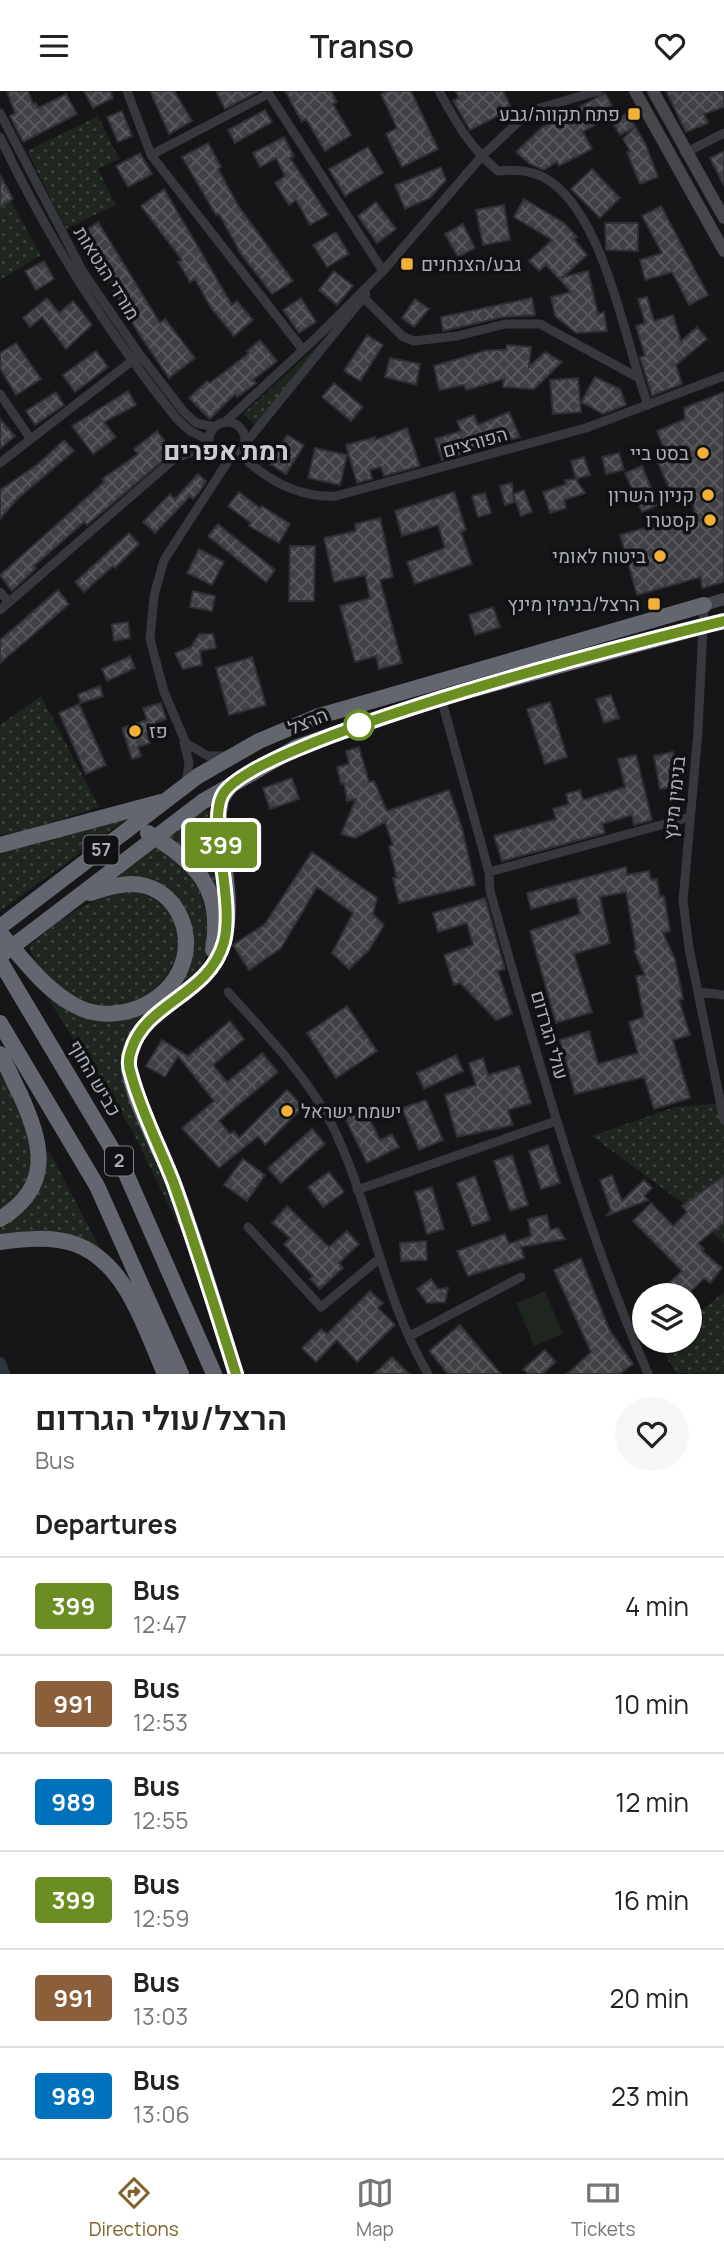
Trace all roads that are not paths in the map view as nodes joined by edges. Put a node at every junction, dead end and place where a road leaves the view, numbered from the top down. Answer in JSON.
{"nodes":[{"id":1,"x":127,"y":91,"type":"edge"},
{"id":2,"x":439,"y":91,"type":"edge"},
{"id":3,"x":598,"y":91,"type":"edge"},
{"id":4,"x":635,"y":91,"type":"edge"},
{"id":5,"x":653,"y":91,"type":"edge"},
{"id":6,"x":267,"y":93,"type":"edge"},
{"id":7,"x":0,"y":113,"type":"edge"},
{"id":8,"x":724,"y":133,"type":"edge"},
{"id":9,"x":0,"y":138,"type":"edge"},
{"id":10,"x":685,"y":153,"type":"junction"},
{"id":11,"x":151,"y":155,"type":"junction"},
{"id":12,"x":481,"y":157,"type":"junction"},
{"id":13,"x":724,"y":218,"type":"edge"},
{"id":14,"x":724,"y":251,"type":"edge"},
{"id":15,"x":383,"y":271,"type":"junction"},
{"id":16,"x":362,"y":296,"type":"junction"},
{"id":17,"x":303,"y":350,"type":"junction"},
{"id":18,"x":136,"y":357,"type":"junction"},
{"id":19,"x":724,"y":376,"type":"edge"},
{"id":20,"x":637,"y":377,"type":"junction"},
{"id":21,"x":0,"y":394,"type":"edge"},
{"id":22,"x":648,"y":405,"type":"junction"},
{"id":23,"x":219,"y":425,"type":"junction"},
{"id":24,"x":30,"y":438,"type":"junction"},
{"id":25,"x":209,"y":442,"type":"junction"},
{"id":26,"x":242,"y":449,"type":"junction"},
{"id":27,"x":230,"y":458,"type":"junction"},
{"id":28,"x":0,"y":463,"type":"edge"},
{"id":29,"x":0,"y":592,"type":"edge"},
{"id":30,"x":724,"y":599,"type":"edge"},
{"id":31,"x":9,"y":602,"type":"junction"},
{"id":32,"x":704,"y":605,"type":"junction"},
{"id":33,"x":0,"y":610,"type":"edge"},
{"id":34,"x":724,"y":621,"type":"edge"},
{"id":35,"x":704,"y":626,"type":"junction"},
{"id":36,"x":441,"y":698,"type":"junction"},
{"id":37,"x":183,"y":737,"type":"junction"},
{"id":38,"x":230,"y":756,"type":"junction"},
{"id":39,"x":237,"y":779,"type":"junction"},
{"id":40,"x":186,"y":786,"type":"junction"},
{"id":41,"x":164,"y":801,"type":"junction"},
{"id":42,"x":690,"y":817,"type":"junction"},
{"id":43,"x":130,"y":827,"type":"junction"},
{"id":44,"x":155,"y":837,"type":"junction"},
{"id":45,"x":0,"y":845,"type":"edge"},
{"id":46,"x":489,"y":872,"type":"junction"},
{"id":47,"x":78,"y":898,"type":"junction"},
{"id":48,"x":0,"y":927,"type":"edge"},
{"id":49,"x":0,"y":933,"type":"edge"},
{"id":50,"x":0,"y":959,"type":"edge"},
{"id":51,"x":199,"y":984,"type":"junction"},
{"id":52,"x":228,"y":992,"type":"dead end"},
{"id":53,"x":700,"y":992,"type":"junction"},
{"id":54,"x":724,"y":995,"type":"edge"},
{"id":55,"x":0,"y":1023,"type":"edge"},
{"id":56,"x":0,"y":1054,"type":"edge"},
{"id":57,"x":724,"y":1120,"type":"edge"},
{"id":58,"x":556,"y":1121,"type":"junction"},
{"id":59,"x":357,"y":1190,"type":"junction"},
{"id":60,"x":0,"y":1219,"type":"edge"},
{"id":61,"x":248,"y":1227,"type":"dead end"},
{"id":62,"x":0,"y":1242,"type":"edge"},
{"id":63,"x":380,"y":1258,"type":"junction"},
{"id":64,"x":521,"y":1277,"type":"dead end"},
{"id":65,"x":410,"y":1336,"type":"junction"},
{"id":66,"x":165,"y":1374,"type":"edge"},
{"id":67,"x":181,"y":1374,"type":"edge"},
{"id":68,"x":214,"y":1374,"type":"edge"},
{"id":69,"x":236,"y":1374,"type":"edge"},
{"id":70,"x":428,"y":1374,"type":"edge"},
{"id":71,"x":648,"y":1374,"type":"edge"}],
"edges":[{"from":1,"to":11,"type":"street"},
{"from":2,"to":12,"type":"street"},
{"from":3,"to":12,"type":"street"},
{"from":4,"to":14,"type":"main road"},
{"from":5,"to":10,"type":"main road"},
{"from":6,"to":11,"type":"street"},
{"from":6,"to":15,"type":"street"},
{"from":7,"to":18,"type":"street","name":"מורדי הגטאות"},
{"from":8,"to":10,"type":"street"},
{"from":9,"to":18,"type":"street","name":"מורדי הגטאות"},
{"from":10,"to":13,"type":"main road"},
{"from":11,"to":17,"type":"street"},
{"from":12,"to":15,"type":"street"},
{"from":12,"to":20,"type":"street"},
{"from":15,"to":16,"type":"street"},
{"from":16,"to":17,"type":"street"},
{"from":16,"to":20,"type":"street"},
{"from":16,"to":26,"type":"street"},
{"from":17,"to":23,"type":"street"},
{"from":18,"to":23,"type":"street","name":"מורדי הגטאות"},
{"from":18,"to":24,"type":"street"},
{"from":18,"to":25,"type":"street","name":"מורדי הגטאות"},
{"from":19,"to":22,"type":"street","name":"הפורצים"},
{"from":20,"to":22,"type":"street"},
{"from":21,"to":24,"type":"street"},
{"from":22,"to":26,"type":"street","name":"הפורצים"},
{"from":23,"to":25,"type":"street"},
{"from":23,"to":26,"type":"street"},
{"from":24,"to":28,"type":"street"},
{"from":25,"to":27,"type":"street"},
{"from":25,"to":31,"type":"street"},
{"from":26,"to":27,"type":"street"},
{"from":27,"to":37,"type":"street"},
{"from":29,"to":31,"type":"street"},
{"from":30,"to":32,"type":"main road","name":"הרצל"},
{"from":31,"to":33,"type":"street"},
{"from":32,"to":35,"type":"street","name":"בנימין מינץ"},
{"from":32,"to":38,"type":"highway","name":"הרצל","number":"57"},
{"from":34,"to":35,"type":"main road","name":"הרצל"},
{"from":35,"to":36,"type":"highway","name":"הרצל","number":"57"},
{"from":35,"to":42,"type":"street","name":"בנימין מינץ"},
{"from":36,"to":39,"type":"highway","name":"הרצל","number":"57"},
{"from":36,"to":46,"type":"street","name":"עולי הגרדום"},
{"from":37,"to":38,"type":"street"},
{"from":37,"to":40,"type":"street"},
{"from":38,"to":40,"type":"highway","name":"הרצל","number":"57"},
{"from":39,"to":44,"type":"highway","name":"הרצל","number":"57"},
{"from":39,"to":51,"type":"highway"},
{"from":40,"to":41,"type":"highway","name":"הרצל","number":"57"},
{"from":41,"to":43,"type":"highway","name":"הרצל","number":"57"},
{"from":41,"to":45,"type":"highway"},
{"from":42,"to":46,"type":"street"},
{"from":42,"to":53,"type":"street","name":"בנימין מינץ"},
{"from":43,"to":44,"type":"highway"},
{"from":43,"to":48,"type":"highway","name":"הרצל","number":"57"},
{"from":44,"to":47,"type":"highway","name":"הרצל","number":"57"},
{"from":44,"to":51,"type":"highway"},
{"from":46,"to":58,"type":"street","name":"עולי הגרדום"},
{"from":47,"to":49,"type":"highway"},
{"from":47,"to":50,"type":"highway","name":"הרצל","number":"57","bridge":true},
{"from":50,"to":68,"type":"highway","name":"כביש החוף","number":"2"},
{"from":51,"to":69,"type":"highway"},
{"from":52,"to":59,"type":"street"},
{"from":53,"to":54,"type":"street"},
{"from":53,"to":57,"type":"street","name":"בנימין מינץ"},
{"from":55,"to":67,"type":"highway","number":"2"},
{"from":56,"to":60,"type":"highway"},
{"from":58,"to":59,"type":"street"},
{"from":58,"to":71,"type":"street","name":"עולי הגרדום"},
{"from":59,"to":63,"type":"street"},
{"from":61,"to":63,"type":"street"},
{"from":62,"to":66,"type":"highway"},
{"from":63,"to":65,"type":"street"},
{"from":64,"to":65,"type":"street"},
{"from":65,"to":70,"type":"street"}]}
